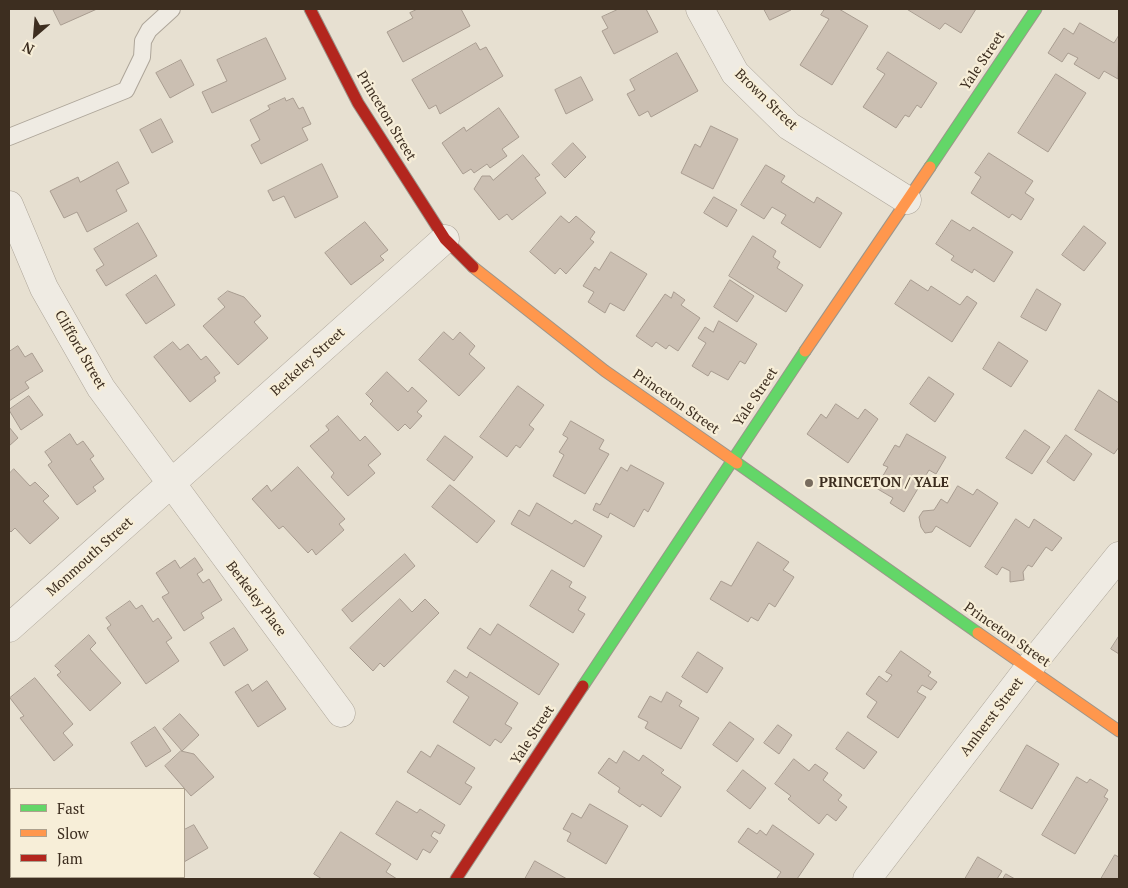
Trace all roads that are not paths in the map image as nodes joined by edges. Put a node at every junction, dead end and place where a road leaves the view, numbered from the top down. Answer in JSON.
{"nodes":[{"id":1,"x":172,"y":9,"type":"edge"},
{"id":2,"x":310,"y":9,"type":"edge"},
{"id":3,"x":700,"y":9,"type":"edge"},
{"id":4,"x":1036,"y":9,"type":"edge"},
{"id":5,"x":9,"y":137,"type":"edge"},
{"id":6,"x":907,"y":200,"type":"junction"},
{"id":7,"x":9,"y":205,"type":"edge"},
{"id":8,"x":445,"y":240,"type":"junction"},
{"id":9,"x":732,"y":459,"type":"junction"},
{"id":10,"x":171,"y":485,"type":"junction"},
{"id":11,"x":1119,"y":556,"type":"edge"},
{"id":12,"x":9,"y":628,"type":"edge"},
{"id":13,"x":1028,"y":669,"type":"junction"},
{"id":14,"x":341,"y":713,"type":"dead end"},
{"id":15,"x":1119,"y":731,"type":"edge"},
{"id":16,"x":456,"y":879,"type":"edge"},
{"id":17,"x":867,"y":879,"type":"edge"}],
"edges":[{"from":1,"to":5,"type":"lane"},
{"from":2,"to":8,"type":"street","name":"Princeton Street"},
{"from":3,"to":6,"type":"street","name":"Brown Street"},
{"from":4,"to":6,"type":"street","name":"Yale Street"},
{"from":6,"to":9,"type":"street","name":"Yale Street"},
{"from":7,"to":10,"type":"street","name":"Clifford Street"},
{"from":8,"to":9,"type":"street","name":"Princeton Street"},
{"from":8,"to":10,"type":"street","name":"Berkeley Street"},
{"from":9,"to":13,"type":"street","name":"Princeton Street"},
{"from":9,"to":16,"type":"street","name":"Yale Street"},
{"from":10,"to":12,"type":"street","name":"Monmouth Street"},
{"from":10,"to":14,"type":"street","name":"Berkeley Place"},
{"from":11,"to":13,"type":"street","name":"Amherst Street"},
{"from":13,"to":15,"type":"street","name":"Princeton Street"},
{"from":13,"to":17,"type":"street","name":"Amherst Street"}]}
